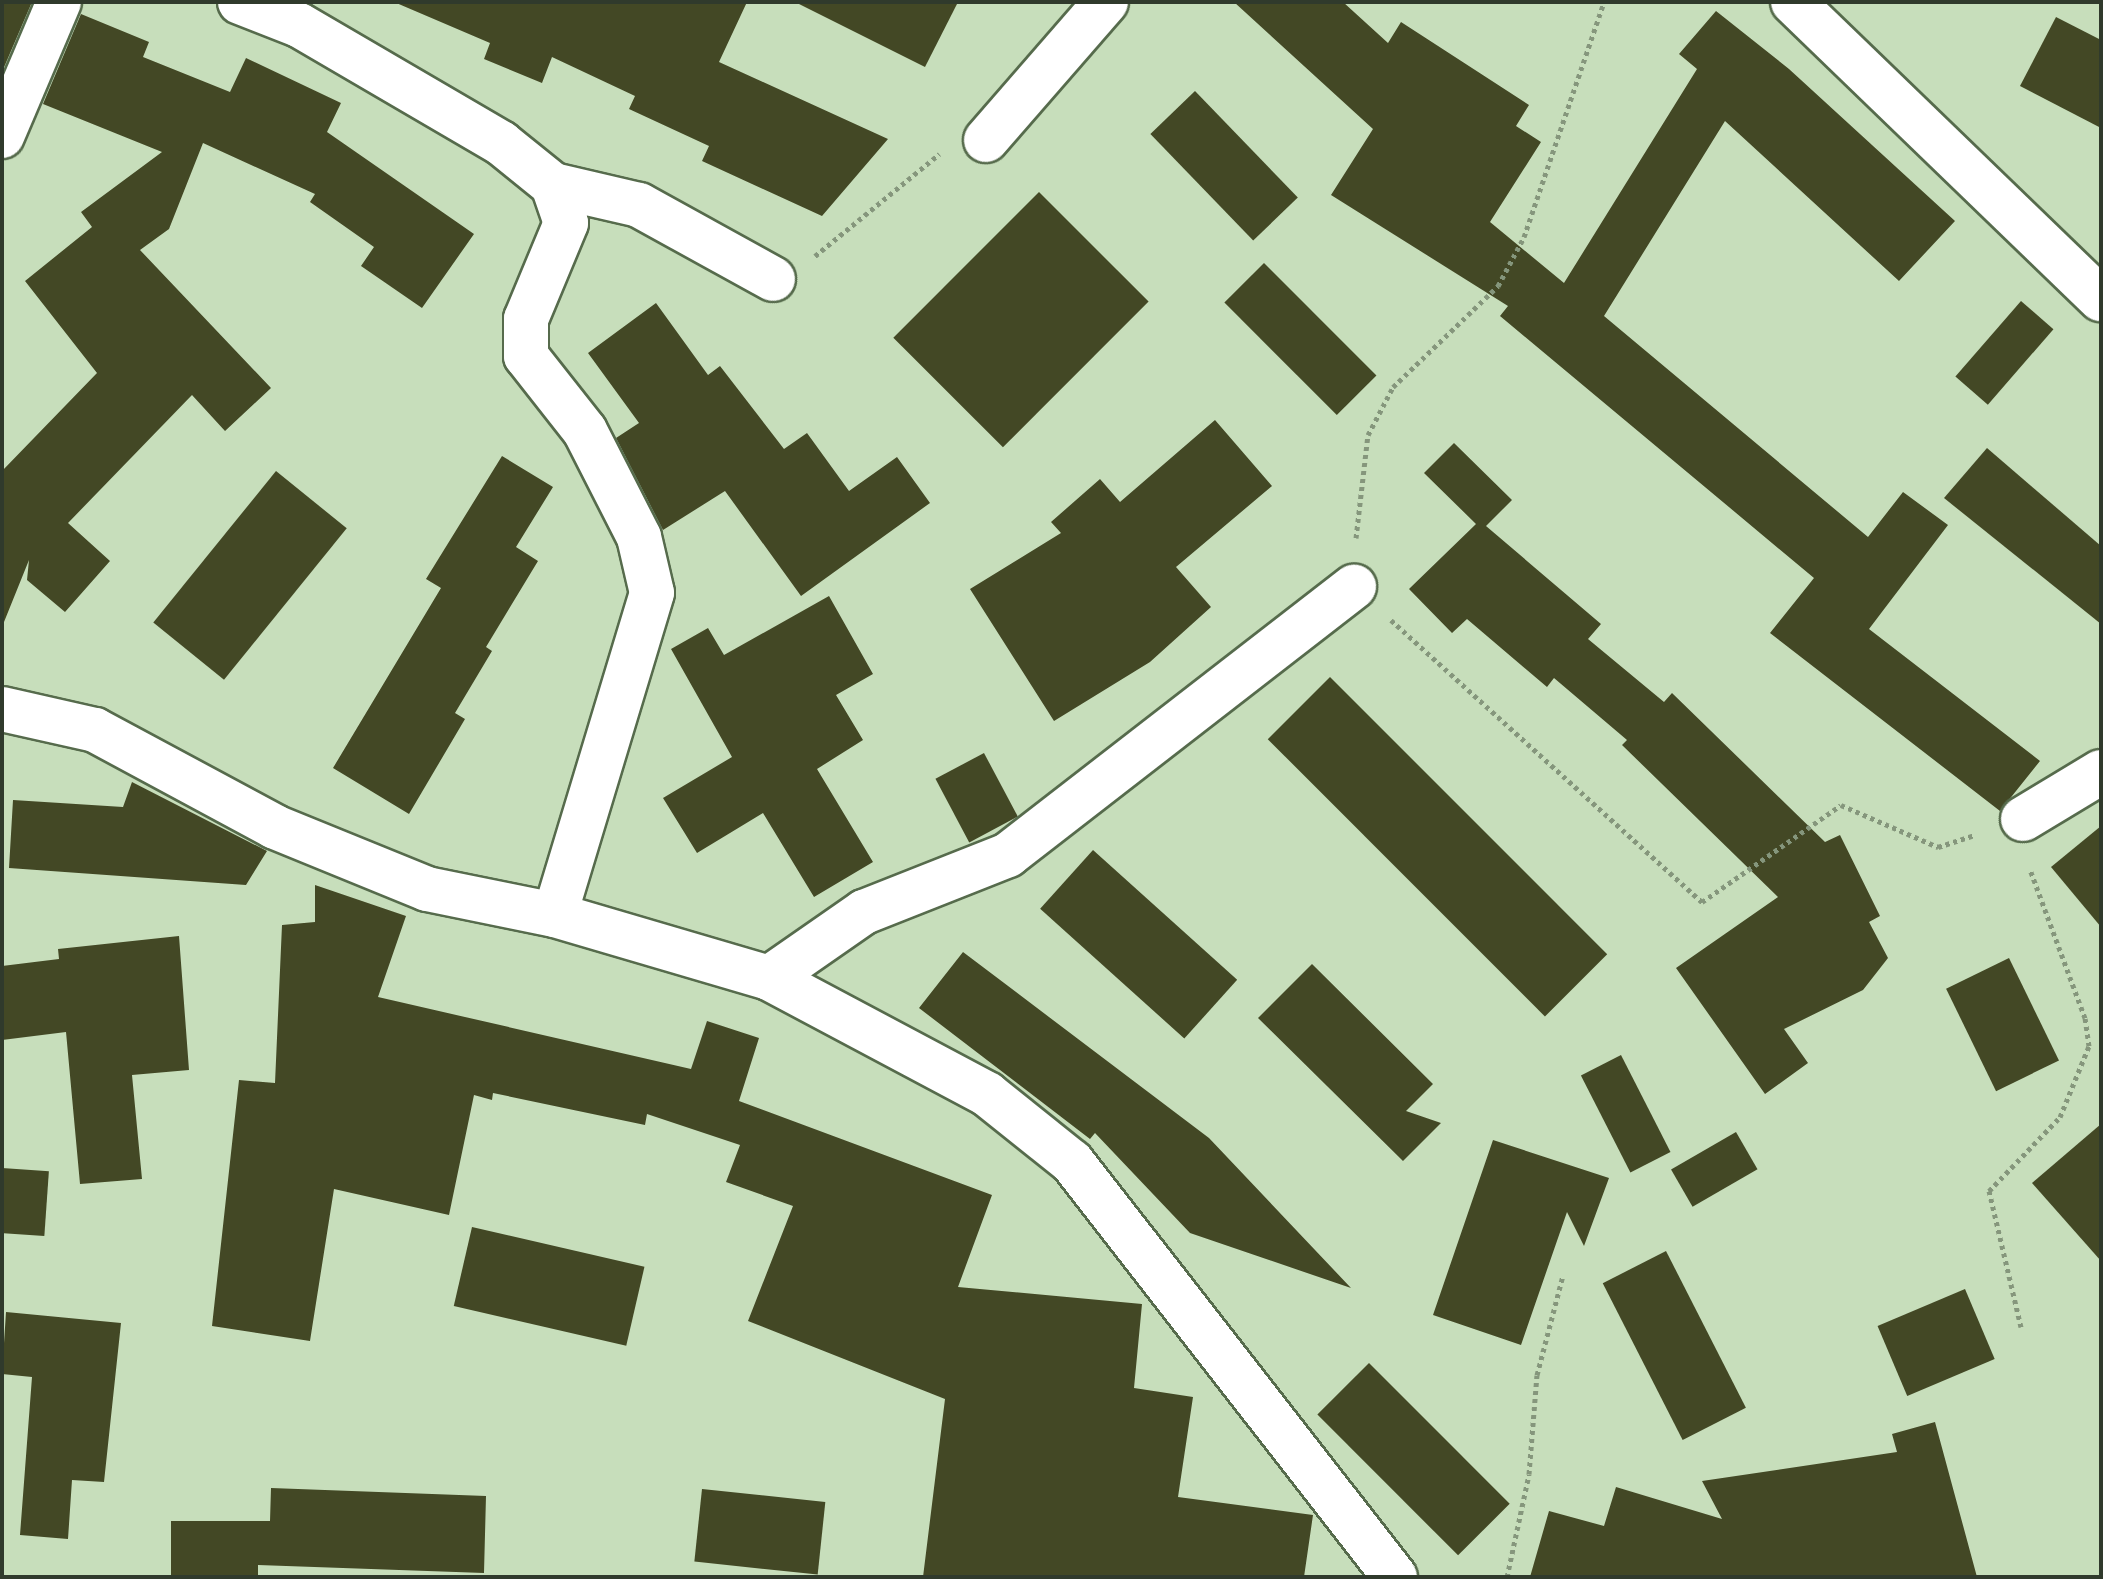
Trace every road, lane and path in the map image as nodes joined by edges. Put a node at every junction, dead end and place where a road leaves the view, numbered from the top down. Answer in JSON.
{"nodes":[{"id":1,"x":59,"y":2,"type":"edge"},
{"id":2,"x":240,"y":2,"type":"edge"},
{"id":3,"x":1106,"y":2,"type":"edge"},
{"id":4,"x":1604,"y":2,"type":"edge"},
{"id":5,"x":1793,"y":2,"type":"edge"},
{"id":6,"x":2,"y":136,"type":"edge"},
{"id":7,"x":986,"y":140,"type":"joint"},
{"id":8,"x":553,"y":185,"type":"junction"},
{"id":9,"x":773,"y":279,"type":"joint"},
{"id":10,"x":2101,"y":299,"type":"edge"},
{"id":11,"x":1354,"y":587,"type":"junction"},
{"id":12,"x":2,"y":709,"type":"edge"},
{"id":13,"x":2101,"y":772,"type":"edge"},
{"id":14,"x":2023,"y":819,"type":"junction"},
{"id":15,"x":555,"y":915,"type":"junction"},
{"id":16,"x":769,"y":978,"type":"junction"},
{"id":17,"x":1563,"y":1275,"type":"dead end"},
{"id":18,"x":2021,"y":1327,"type":"dead end"},
{"id":19,"x":1395,"y":1577,"type":"edge"},
{"id":20,"x":1507,"y":1577,"type":"edge"}],
"edges":[{"from":1,"to":6,"type":"street"},
{"from":2,"to":8,"type":"street"},
{"from":3,"to":7,"type":"street"},
{"from":4,"to":11,"type":"path"},
{"from":5,"to":10,"type":"street"},
{"from":7,"to":9,"type":"path"},
{"from":8,"to":9,"type":"street"},
{"from":8,"to":15,"type":"street"},
{"from":11,"to":14,"type":"path"},
{"from":11,"to":16,"type":"street"},
{"from":12,"to":15,"type":"street"},
{"from":13,"to":14,"type":"street"},
{"from":14,"to":18,"type":"path"},
{"from":15,"to":16,"type":"street"},
{"from":16,"to":19,"type":"street"},
{"from":17,"to":20,"type":"path"}]}
